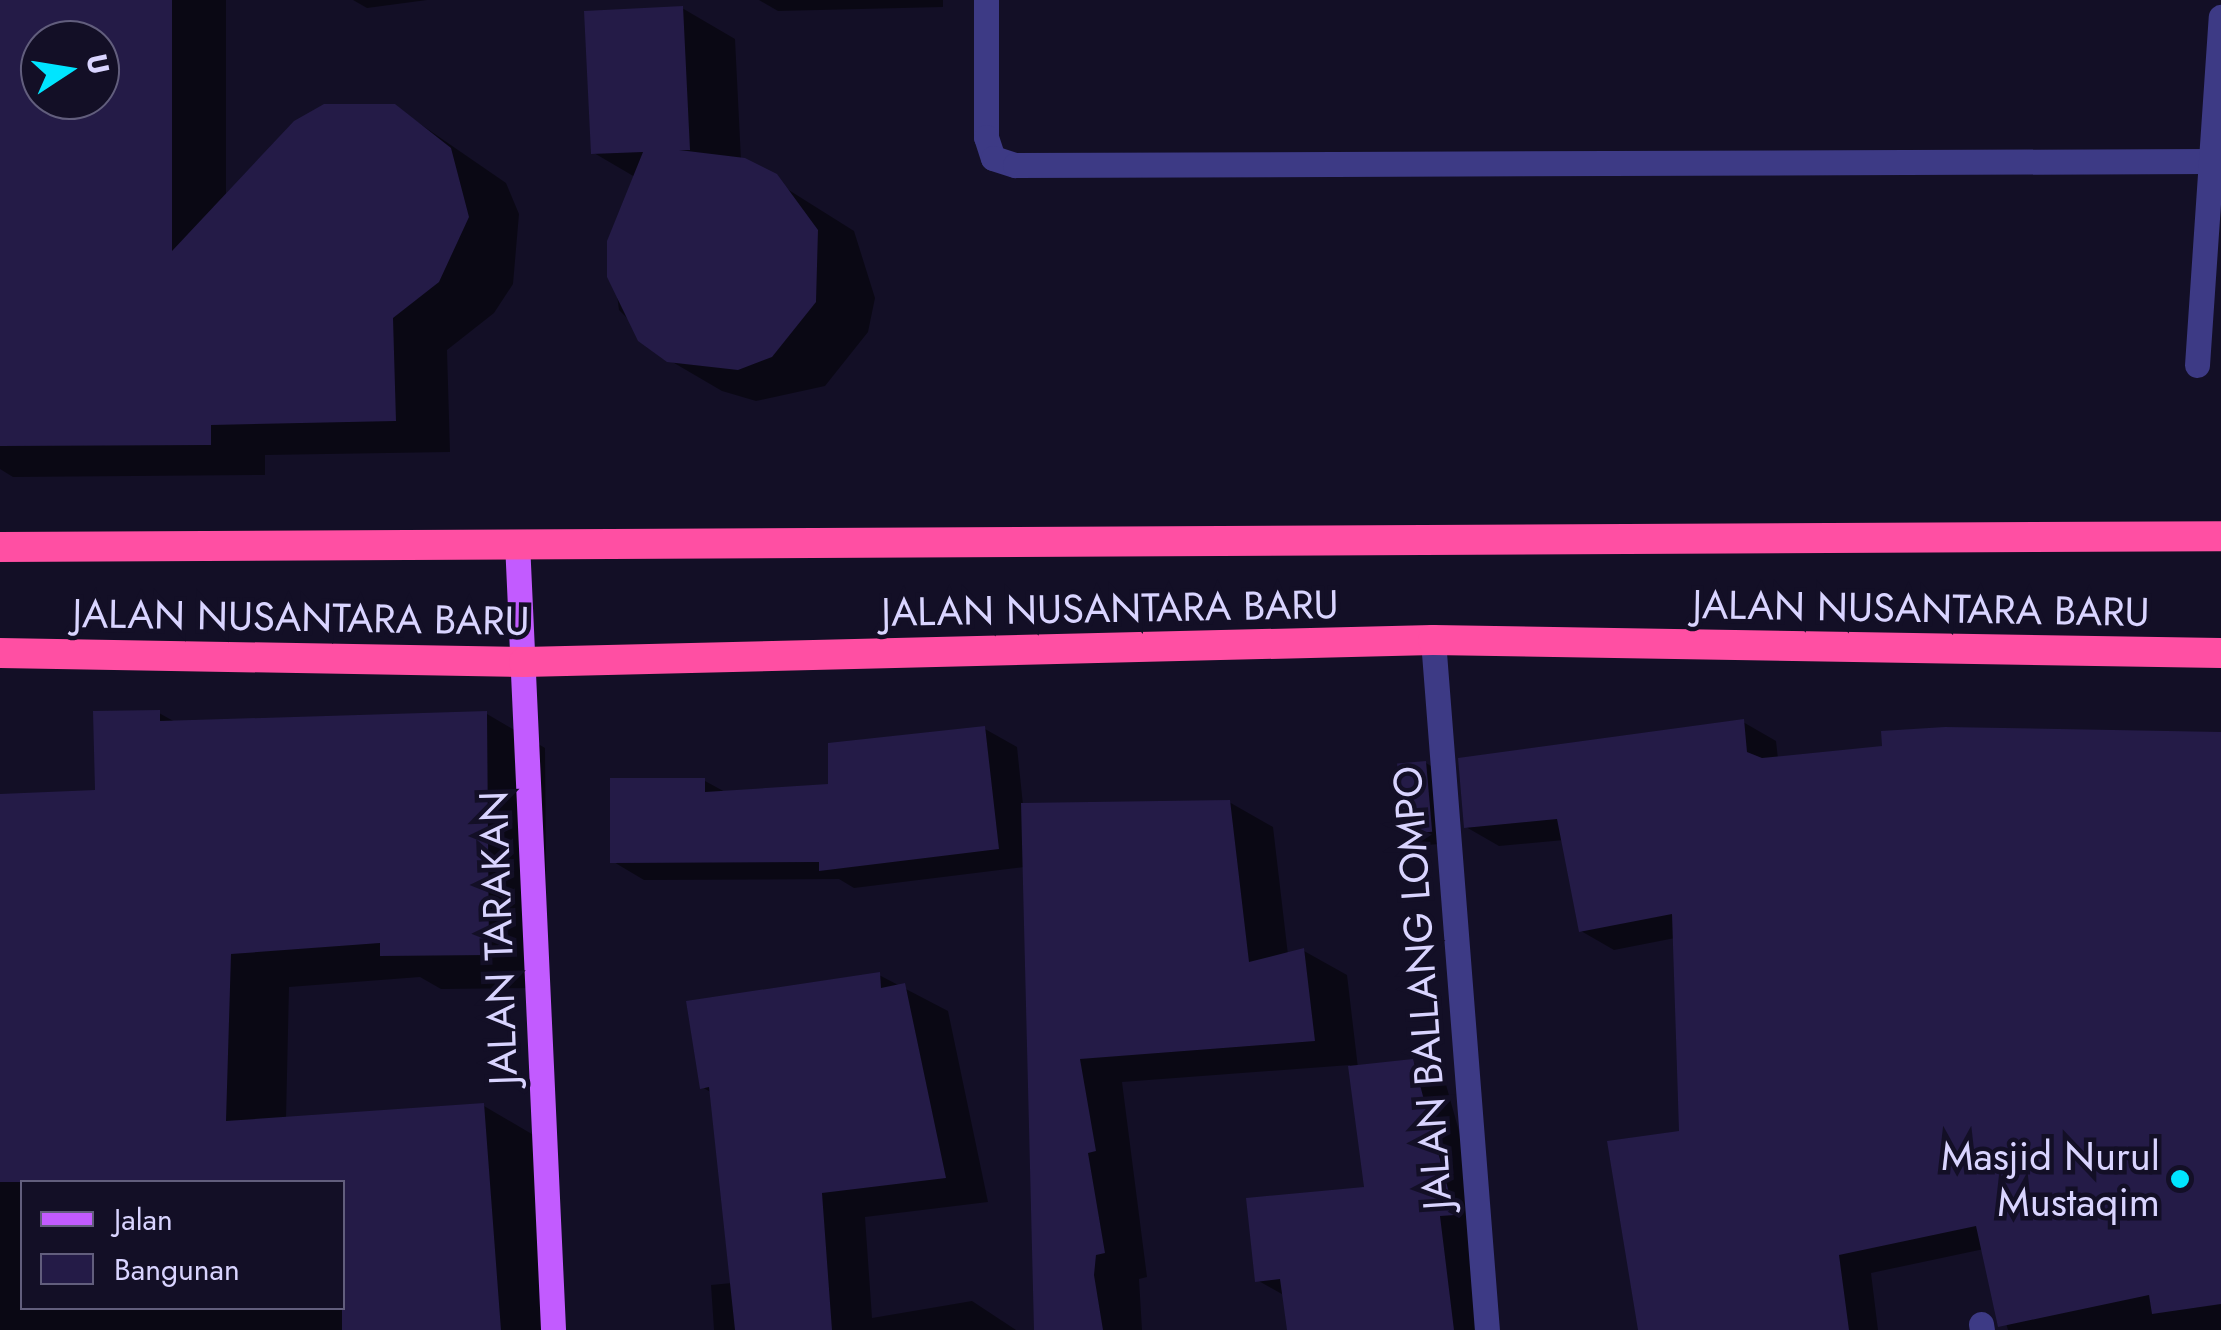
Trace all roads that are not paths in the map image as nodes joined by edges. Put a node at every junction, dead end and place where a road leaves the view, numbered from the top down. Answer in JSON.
{"nodes":[{"id":1,"x":986,"y":0,"type":"edge"},
{"id":2,"x":2221,"y":17,"type":"edge"},
{"id":3,"x":2209,"y":160,"type":"junction"},
{"id":4,"x":2197,"y":365,"type":"dead end"},
{"id":5,"x":2221,"y":536,"type":"edge"},
{"id":6,"x":517,"y":542,"type":"junction"},
{"id":7,"x":0,"y":547,"type":"edge"},
{"id":8,"x":1433,"y":640,"type":"junction"},
{"id":9,"x":0,"y":653,"type":"edge"},
{"id":10,"x":2221,"y":653,"type":"edge"},
{"id":11,"x":524,"y":662,"type":"junction"},
{"id":12,"x":553,"y":1330,"type":"edge"},
{"id":13,"x":1487,"y":1330,"type":"edge"}],
"edges":[{"from":1,"to":3,"type":"street"},
{"from":2,"to":3,"type":"street"},
{"from":3,"to":4,"type":"street"},
{"from":5,"to":6,"type":"highway","name":"JALAN NUSANTARA BARU"},
{"from":6,"to":7,"type":"highway","name":"JALAN NUSANTARA BARU"},
{"from":6,"to":11,"type":"main road","name":"JALAN TARAKAN"},
{"from":8,"to":10,"type":"highway","name":"JALAN NUSANTARA BARU"},
{"from":8,"to":11,"type":"highway","name":"JALAN NUSANTARA BARU"},
{"from":8,"to":13,"type":"street","name":"JALAN BALLANG LOMPO"},
{"from":9,"to":11,"type":"highway","name":"JALAN NUSANTARA BARU"},
{"from":11,"to":12,"type":"main road","name":"JALAN TARAKAN"}]}
